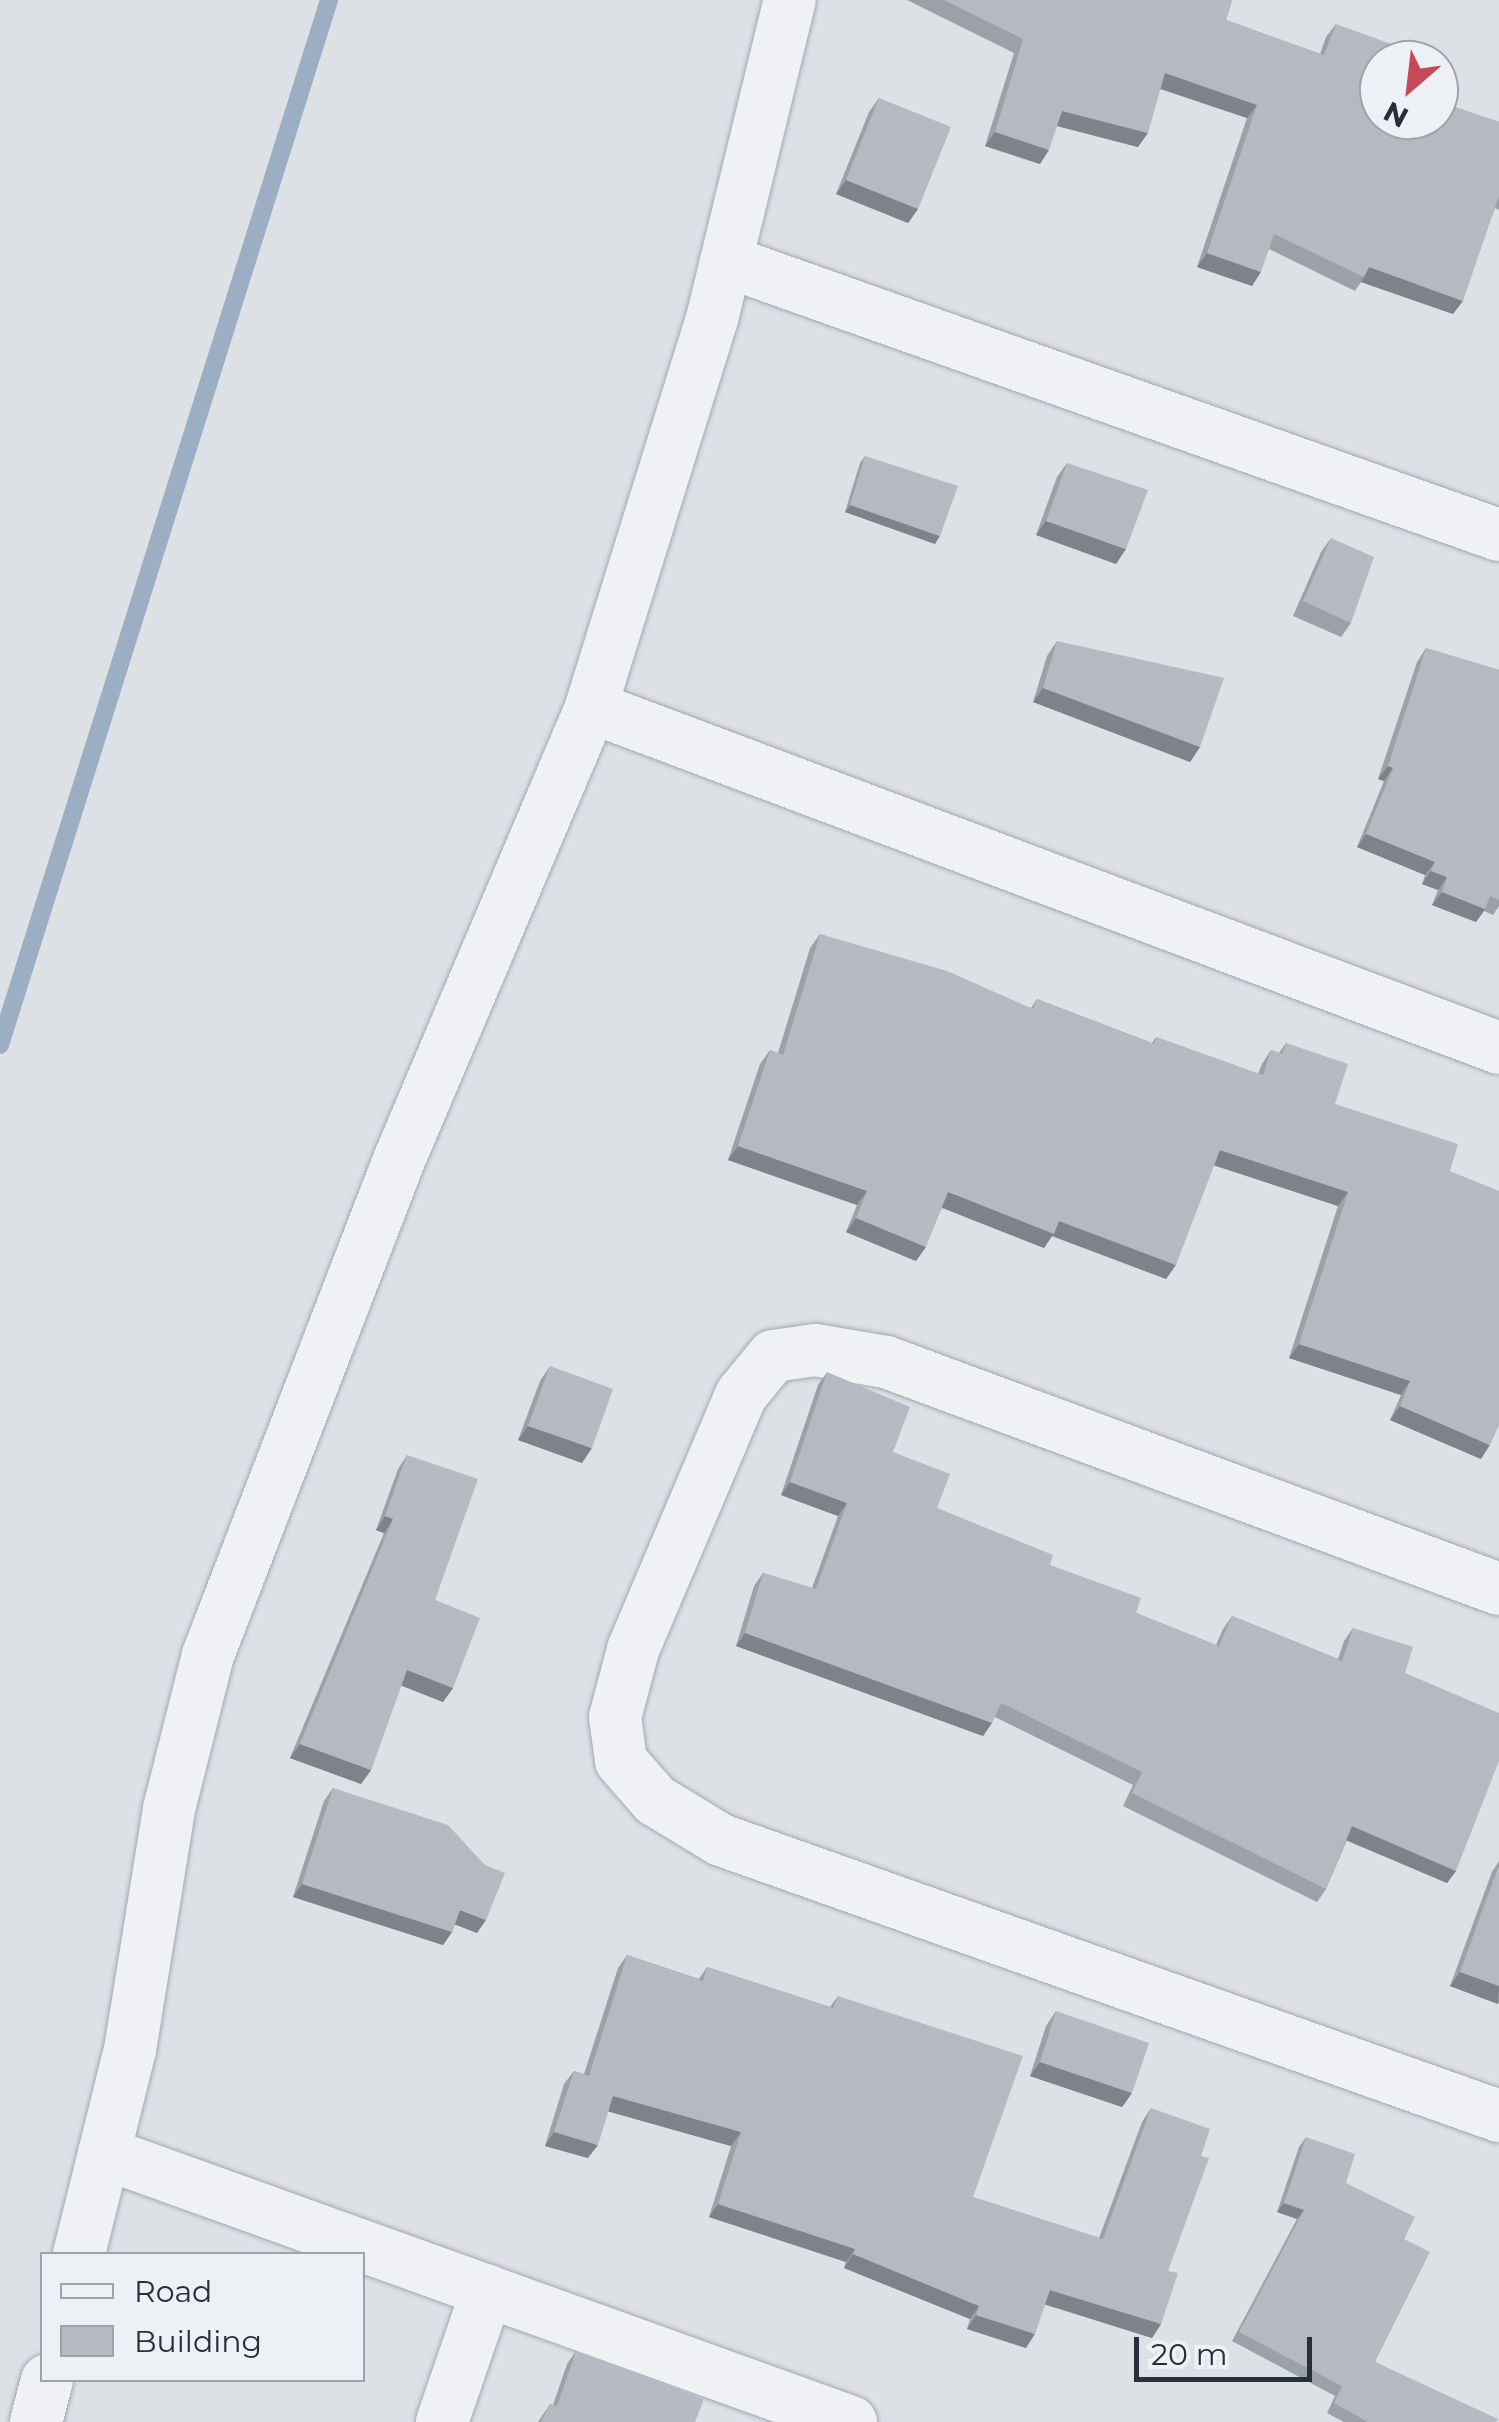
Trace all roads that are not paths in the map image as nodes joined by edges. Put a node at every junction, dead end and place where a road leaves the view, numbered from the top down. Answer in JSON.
{"nodes":[{"id":1,"x":790,"y":0,"type":"edge"},
{"id":2,"x":726,"y":260,"type":"junction"},
{"id":3,"x":1499,"y":536,"type":"edge"},
{"id":4,"x":591,"y":706,"type":"junction"},
{"id":5,"x":1499,"y":1048,"type":"edge"},
{"id":6,"x":1499,"y":1589,"type":"edge"},
{"id":7,"x":1499,"y":2116,"type":"edge"},
{"id":8,"x":104,"y":2152,"type":"junction"},
{"id":9,"x":79,"y":2252,"type":"edge"},
{"id":10,"x":487,"y":2291,"type":"junction"},
{"id":11,"x":46,"y":2382,"type":"edge"},
{"id":12,"x":36,"y":2422,"type":"edge"},
{"id":13,"x":442,"y":2422,"type":"edge"},
{"id":14,"x":850,"y":2422,"type":"edge"}],
"edges":[{"from":1,"to":2,"type":"street"},
{"from":2,"to":3,"type":"street"},
{"from":2,"to":4,"type":"street"},
{"from":4,"to":5,"type":"street"},
{"from":4,"to":8,"type":"street"},
{"from":6,"to":7,"type":"street"},
{"from":8,"to":9,"type":"street"},
{"from":8,"to":10,"type":"street"},
{"from":10,"to":13,"type":"street"},
{"from":10,"to":14,"type":"street"},
{"from":11,"to":12,"type":"street"}]}
